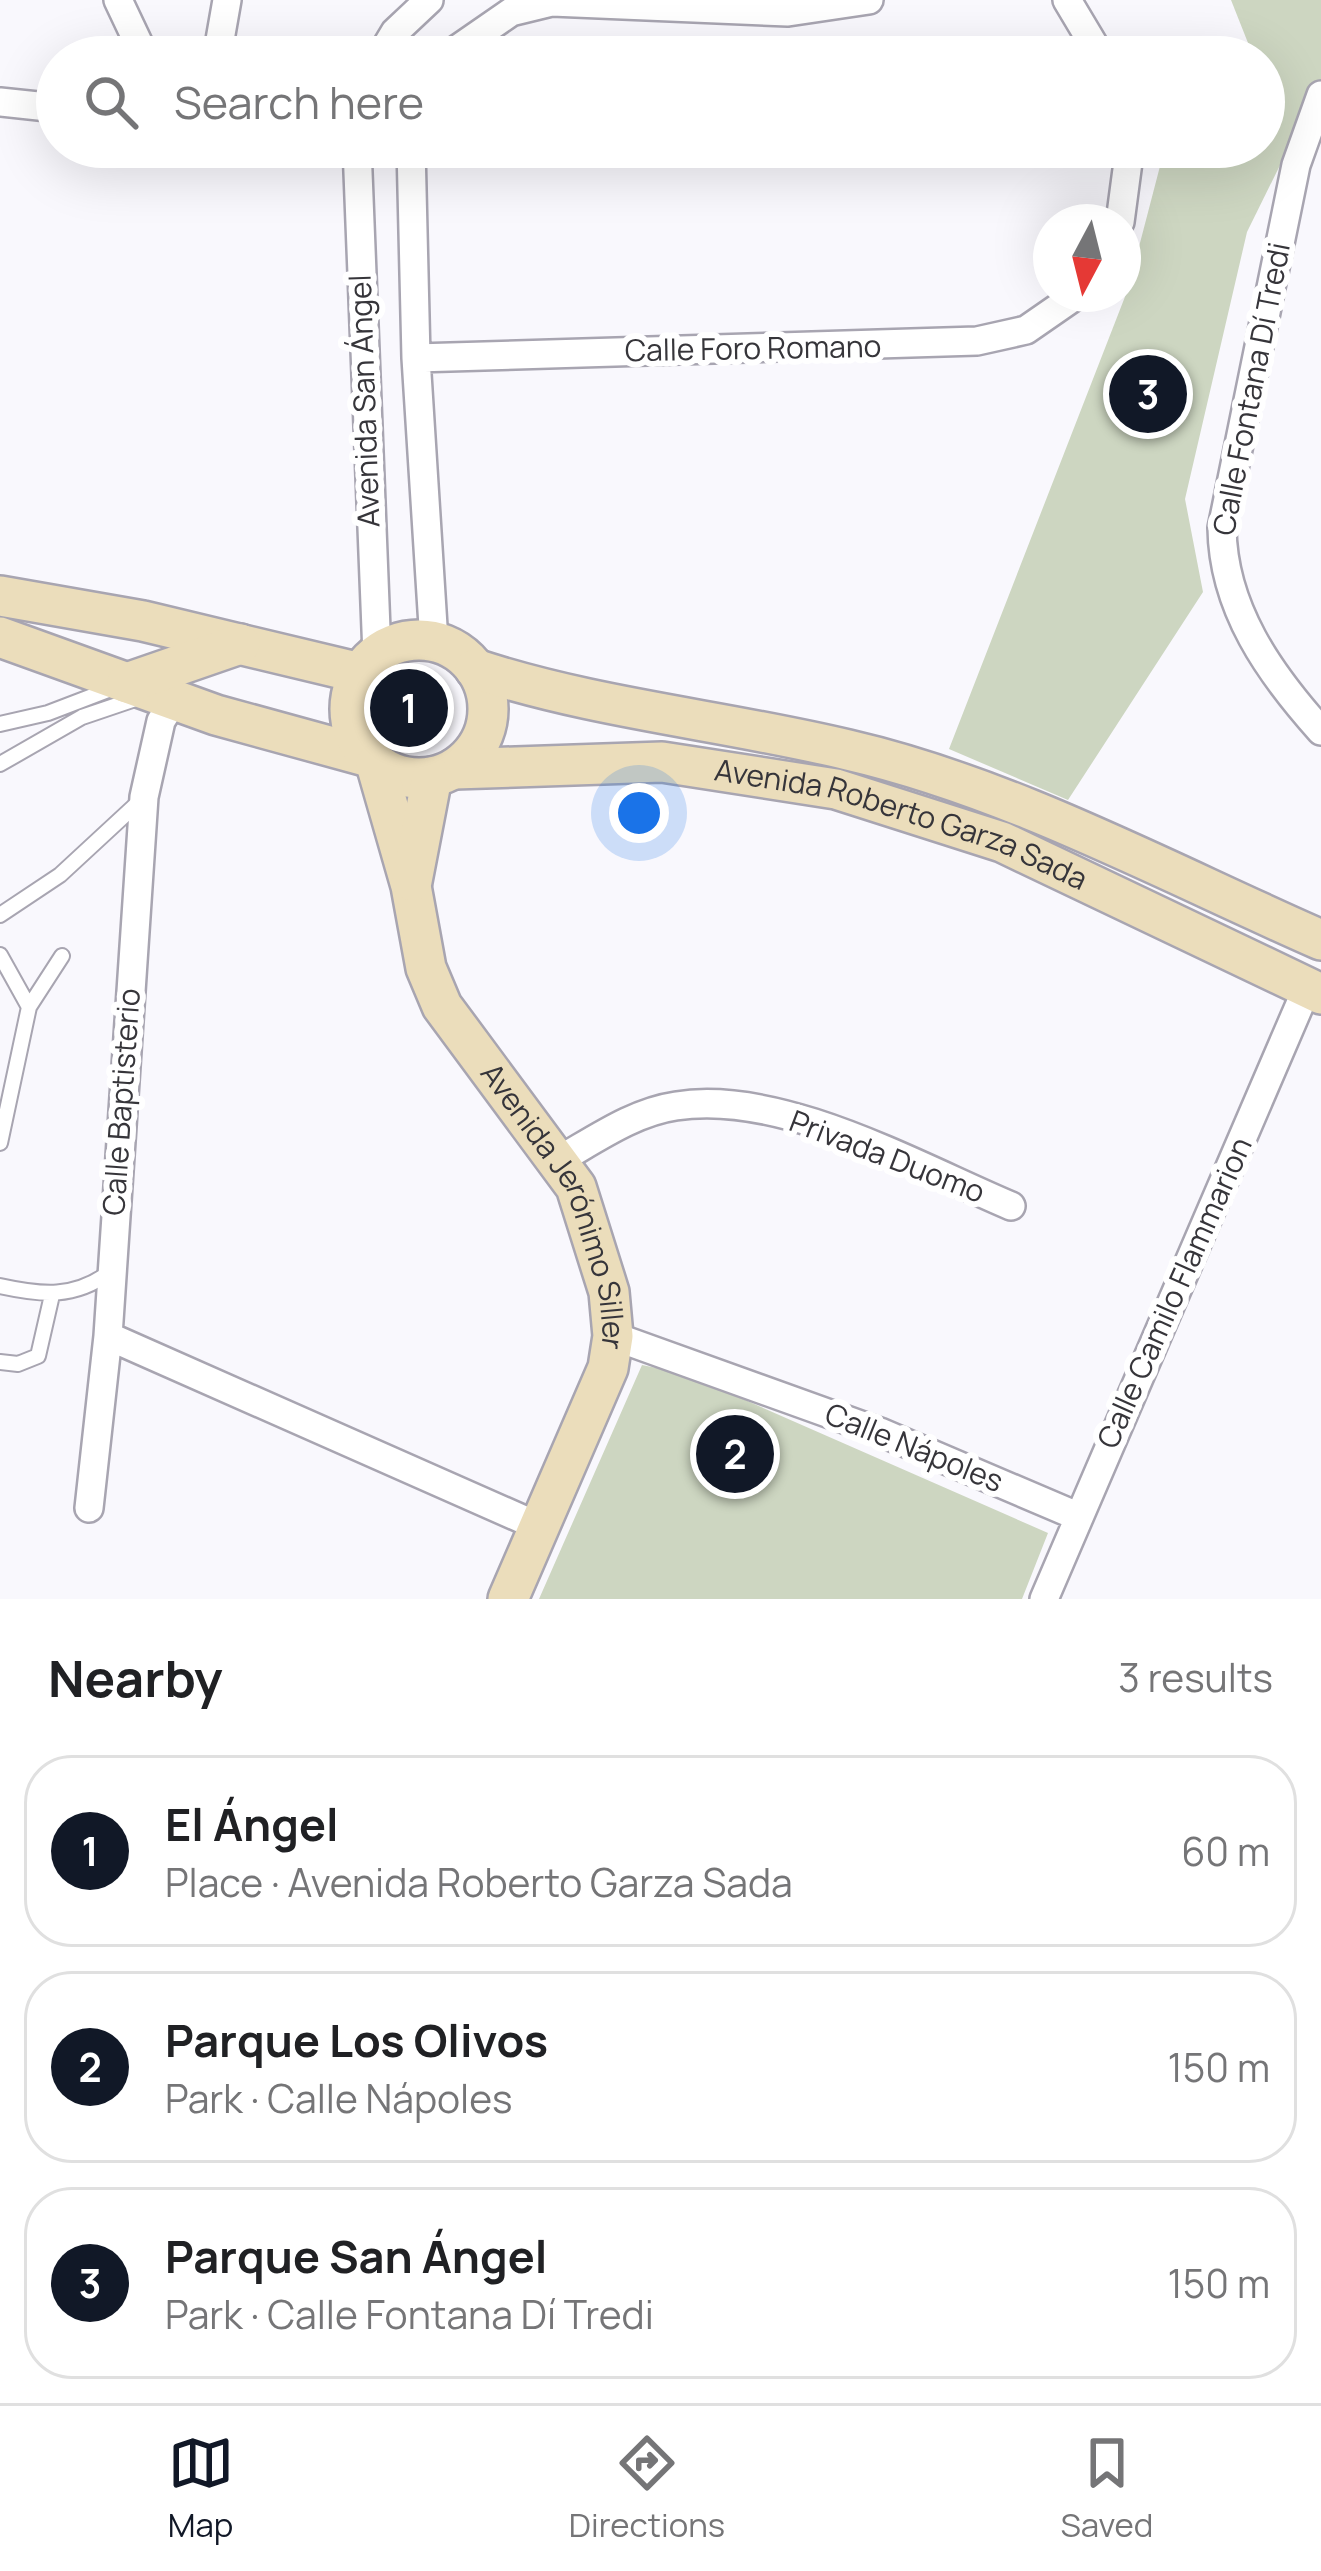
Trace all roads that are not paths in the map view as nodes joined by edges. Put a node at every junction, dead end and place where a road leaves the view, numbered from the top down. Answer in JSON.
{"nodes":[{"id":1,"x":118,"y":0,"type":"edge"},
{"id":2,"x":227,"y":0,"type":"edge"},
{"id":3,"x":429,"y":0,"type":"edge"},
{"id":4,"x":869,"y":0,"type":"edge"},
{"id":5,"x":1067,"y":0,"type":"edge"},
{"id":6,"x":135,"y":36,"type":"edge"},
{"id":7,"x":221,"y":36,"type":"edge"},
{"id":8,"x":393,"y":36,"type":"edge"},
{"id":9,"x":476,"y":36,"type":"edge"},
{"id":10,"x":1088,"y":36,"type":"edge"},
{"id":11,"x":1321,"y":95,"type":"edge"},
{"id":12,"x":0,"y":102,"type":"edge"},
{"id":13,"x":36,"y":106,"type":"edge"},
{"id":14,"x":357,"y":168,"type":"edge"},
{"id":15,"x":411,"y":168,"type":"edge"},
{"id":16,"x":1127,"y":168,"type":"edge"},
{"id":17,"x":1122,"y":204,"type":"edge"},
{"id":18,"x":1052,"y":312,"type":"edge"},
{"id":19,"x":416,"y":358,"type":"junction"},
{"id":20,"x":0,"y":596,"type":"edge"},
{"id":21,"x":0,"y":638,"type":"edge"},
{"id":22,"x":434,"y":642,"type":"junction"},
{"id":23,"x":239,"y":644,"type":"junction"},
{"id":24,"x":368,"y":664,"type":"junction"},
{"id":25,"x":475,"y":668,"type":"junction"},
{"id":26,"x":152,"y":692,"type":"junction"},
{"id":27,"x":0,"y":724,"type":"edge"},
{"id":28,"x":1321,"y":731,"type":"edge"},
{"id":29,"x":373,"y":760,"type":"junction"},
{"id":30,"x":0,"y":764,"type":"edge"},
{"id":31,"x":443,"y":773,"type":"junction"},
{"id":32,"x":144,"y":797,"type":"junction"},
{"id":33,"x":411,"y":886,"type":"junction"},
{"id":34,"x":0,"y":915,"type":"edge"},
{"id":35,"x":1321,"y":940,"type":"edge"},
{"id":36,"x":0,"y":955,"type":"edge"},
{"id":37,"x":62,"y":956,"type":"dead end"},
{"id":38,"x":1314,"y":991,"type":"edge"},
{"id":39,"x":29,"y":1007,"type":"junction"},
{"id":40,"x":0,"y":1143,"type":"edge"},
{"id":41,"x":559,"y":1160,"type":"junction"},
{"id":42,"x":1011,"y":1206,"type":"dead end"},
{"id":43,"x":110,"y":1272,"type":"junction"},
{"id":44,"x":0,"y":1286,"type":"edge"},
{"id":45,"x":52,"y":1295,"type":"junction"},
{"id":46,"x":108,"y":1336,"type":"junction"},
{"id":47,"x":613,"y":1336,"type":"junction"},
{"id":48,"x":0,"y":1362,"type":"edge"},
{"id":49,"x":89,"y":1508,"type":"dead end"},
{"id":50,"x":1077,"y":1516,"type":"junction"},
{"id":51,"x":540,"y":1527,"type":"junction"},
{"id":52,"x":508,"y":1599,"type":"edge"},
{"id":53,"x":1044,"y":1599,"type":"edge"}],
"edges":[{"from":1,"to":6,"type":"street"},
{"from":2,"to":7,"type":"street"},
{"from":3,"to":8,"type":"street"},
{"from":4,"to":9,"type":"street"},
{"from":5,"to":10,"type":"street"},
{"from":11,"to":28,"type":"street","name":"Calle Fontana Dí Tredi"},
{"from":12,"to":13,"type":"street"},
{"from":14,"to":24,"type":"street","name":"Avenida San Ángel"},
{"from":15,"to":19,"type":"street","name":"Avenida San Ángel"},
{"from":16,"to":17,"type":"street"},
{"from":18,"to":19,"type":"street","name":"Calle Foro Romano"},
{"from":19,"to":22,"type":"street","name":"Avenida San Ángel"},
{"from":20,"to":23,"type":"street"},
{"from":21,"to":26,"type":"street"},
{"from":22,"to":24,"type":"street"},
{"from":22,"to":25,"type":"street"},
{"from":23,"to":24,"type":"street"},
{"from":23,"to":26,"type":"street"},
{"from":24,"to":29,"type":"street"},
{"from":25,"to":31,"type":"street"},
{"from":25,"to":35,"type":"street","name":"Avenida Roberto Garza Sada"},
{"from":26,"to":27,"type":"lane"},
{"from":26,"to":29,"type":"street"},
{"from":26,"to":30,"type":"lane"},
{"from":26,"to":32,"type":"street","name":"Calle Baptisterio"},
{"from":29,"to":31,"type":"street"},
{"from":29,"to":33,"type":"street","name":"Avenida Jerónimo Siller"},
{"from":31,"to":33,"type":"street","name":"Avenida Jerónimo Siller"},
{"from":31,"to":38,"type":"street","name":"Avenida Roberto Garza Sada"},
{"from":32,"to":34,"type":"lane"},
{"from":32,"to":43,"type":"street","name":"Calle Baptisterio"},
{"from":33,"to":41,"type":"street","name":"Avenida Jerónimo Siller"},
{"from":36,"to":39,"type":"lane"},
{"from":37,"to":39,"type":"lane"},
{"from":38,"to":50,"type":"street","name":"Calle Camilo Flammarion"},
{"from":39,"to":40,"type":"lane"},
{"from":41,"to":42,"type":"street","name":"Privada Duomo"},
{"from":41,"to":47,"type":"street","name":"Avenida Jerónimo Siller"},
{"from":43,"to":45,"type":"lane"},
{"from":43,"to":46,"type":"street","name":"Calle Baptisterio"},
{"from":44,"to":45,"type":"lane"},
{"from":45,"to":48,"type":"lane"},
{"from":46,"to":49,"type":"street","name":"Calle Baptisterio"},
{"from":46,"to":51,"type":"street"},
{"from":47,"to":50,"type":"street","name":"Calle Nápoles"},
{"from":47,"to":51,"type":"street","name":"Avenida Jerónimo Siller"},
{"from":50,"to":53,"type":"street","name":"Calle Camilo Flammarion"},
{"from":51,"to":52,"type":"street","name":"Avenida Jerónimo Siller"}]}
